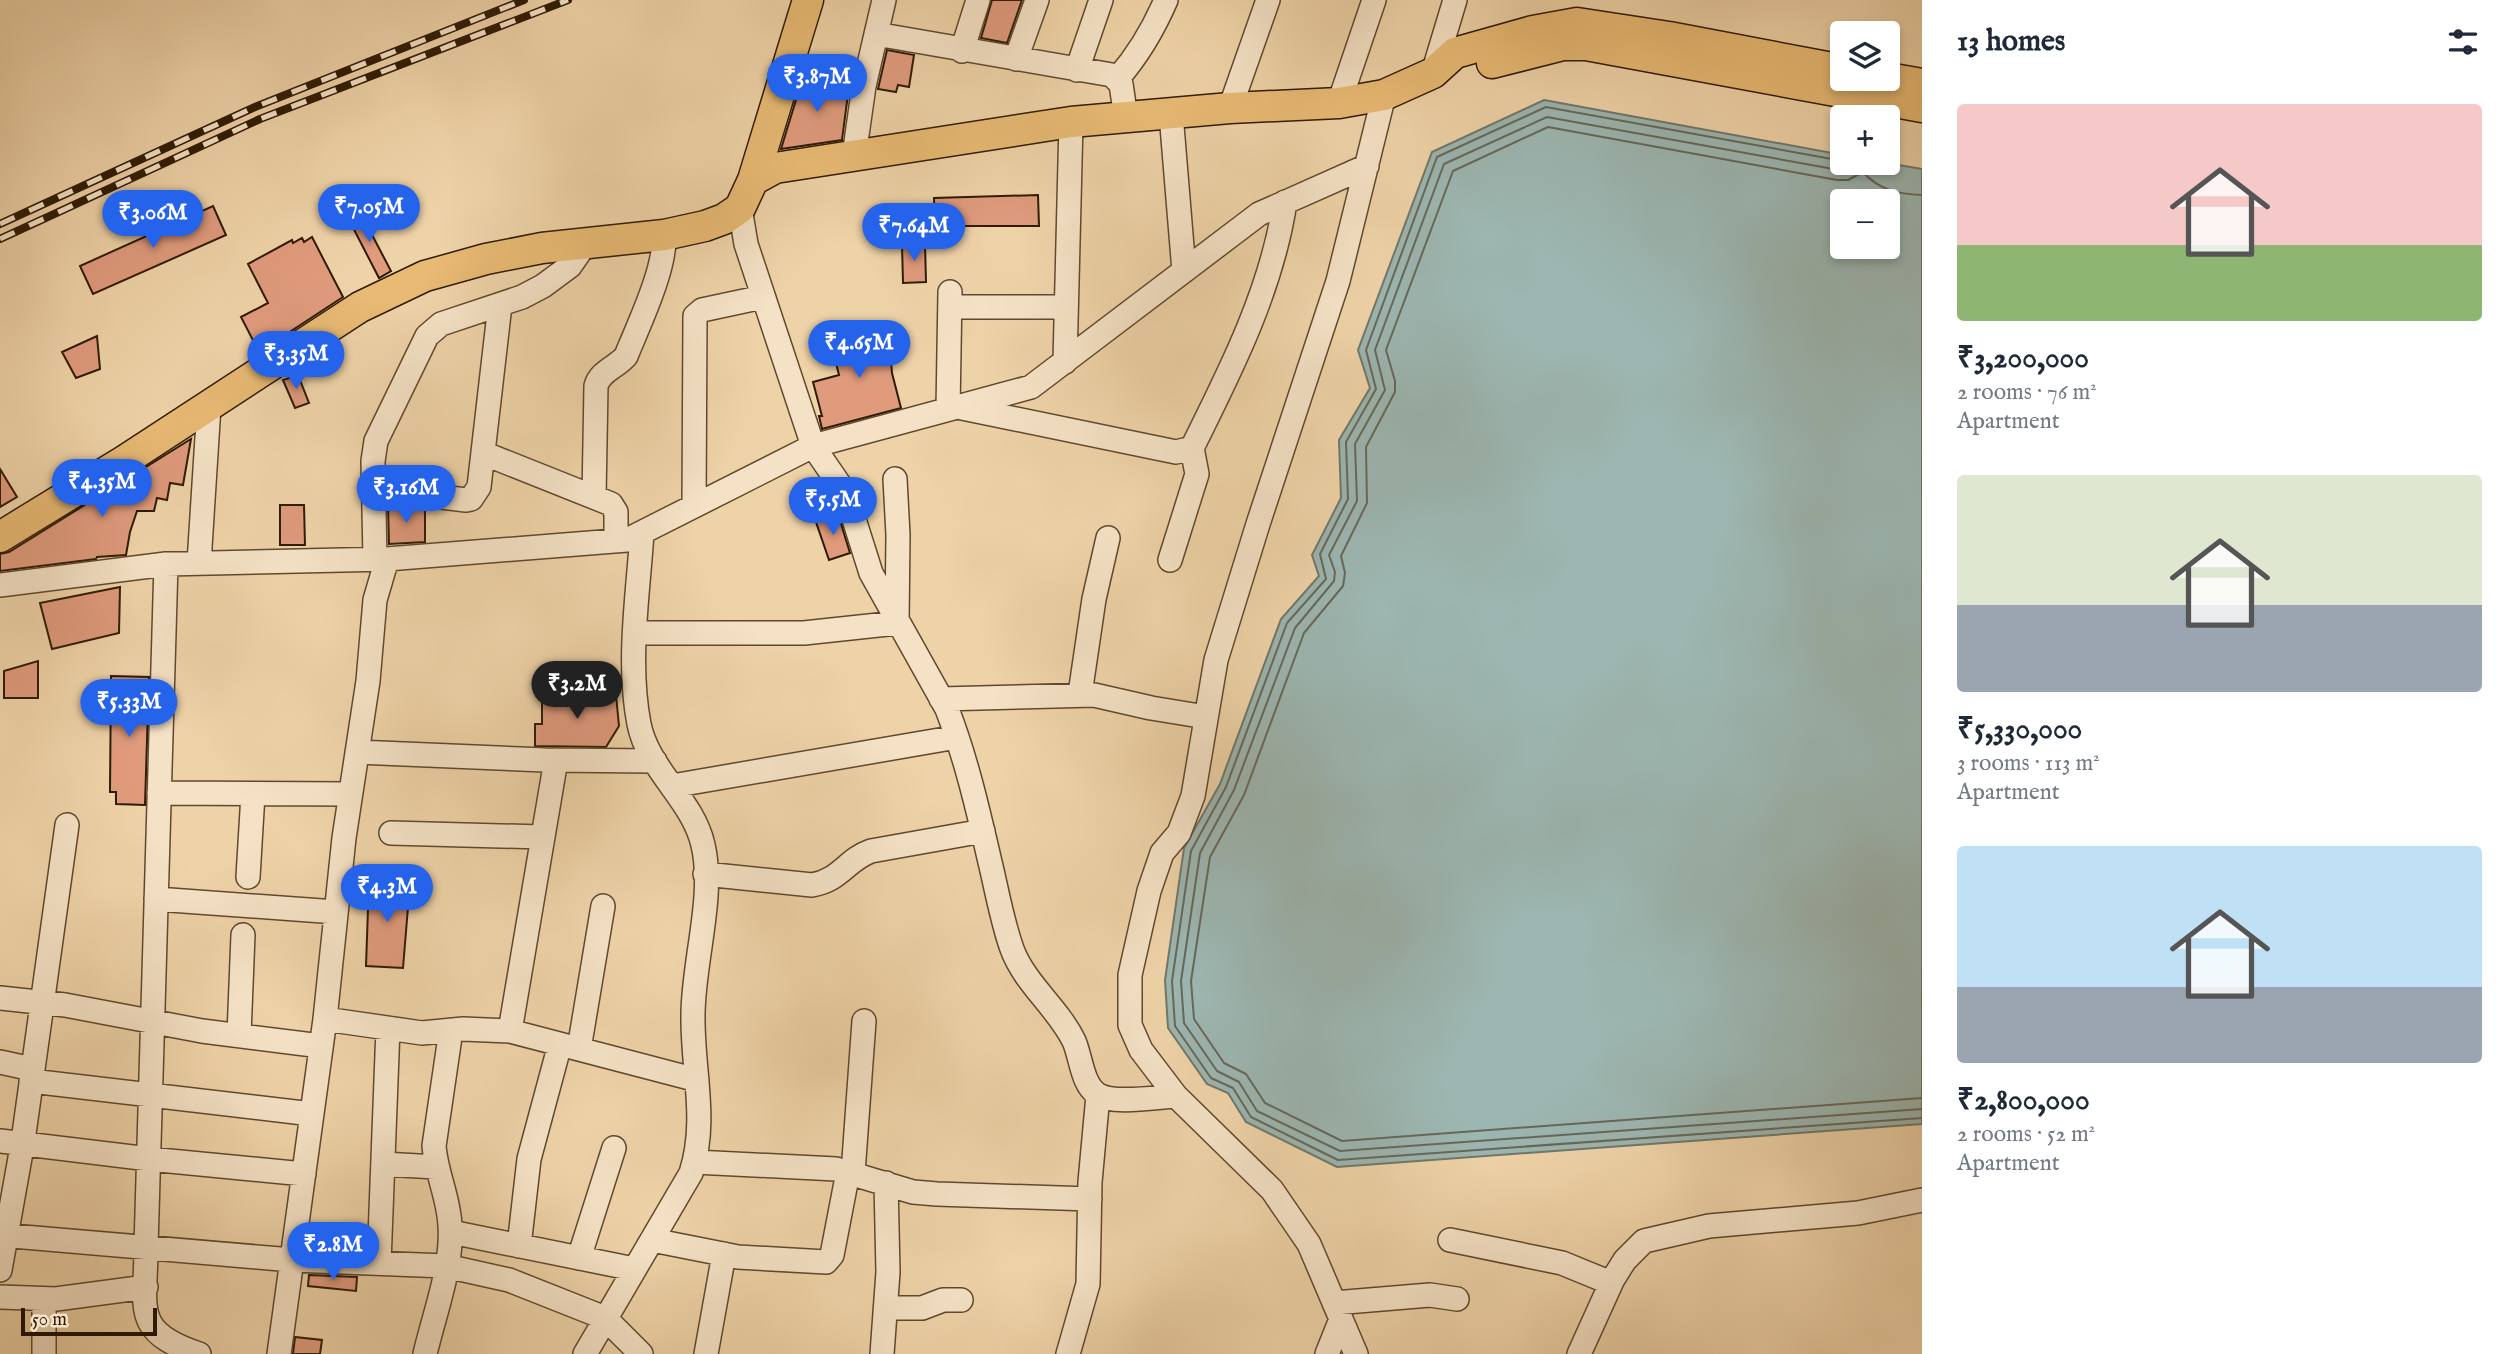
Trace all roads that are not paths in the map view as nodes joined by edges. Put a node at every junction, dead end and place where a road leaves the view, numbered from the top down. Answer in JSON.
{"nodes":[{"id":1,"x":808,"y":0,"type":"edge"},
{"id":2,"x":884,"y":0,"type":"edge"},
{"id":3,"x":978,"y":0,"type":"edge"},
{"id":4,"x":1037,"y":0,"type":"edge"},
{"id":5,"x":1101,"y":0,"type":"edge"},
{"id":6,"x":1166,"y":0,"type":"edge"},
{"id":7,"x":1268,"y":0,"type":"edge"},
{"id":8,"x":1374,"y":0,"type":"edge"},
{"id":9,"x":1455,"y":0,"type":"edge"},
{"id":10,"x":876,"y":34,"type":"junction"},
{"id":11,"x":962,"y":51,"type":"junction"},
{"id":12,"x":1016,"y":59,"type":"junction"},
{"id":13,"x":1830,"y":68,"type":"edge"},
{"id":14,"x":1077,"y":70,"type":"junction"},
{"id":15,"x":1433,"y":73,"type":"junction"},
{"id":16,"x":1118,"y":78,"type":"junction"},
{"id":17,"x":1900,"y":80,"type":"edge"},
{"id":18,"x":1922,"y":84,"type":"edge"},
{"id":19,"x":1384,"y":95,"type":"junction"},
{"id":20,"x":1339,"y":103,"type":"junction"},
{"id":21,"x":1922,"y":107,"type":"edge"},
{"id":22,"x":1230,"y":108,"type":"junction"},
{"id":23,"x":1171,"y":114,"type":"junction"},
{"id":24,"x":1126,"y":118,"type":"junction"},
{"id":25,"x":1071,"y":122,"type":"junction"},
{"id":26,"x":854,"y":156,"type":"junction"},
{"id":27,"x":1367,"y":166,"type":"junction"},
{"id":28,"x":752,"y":180,"type":"junction"},
{"id":29,"x":1285,"y":202,"type":"junction"},
{"id":30,"x":740,"y":208,"type":"junction"},
{"id":31,"x":664,"y":235,"type":"junction"},
{"id":32,"x":586,"y":243,"type":"junction"},
{"id":33,"x":1184,"y":271,"type":"junction"},
{"id":34,"x":764,"y":297,"type":"junction"},
{"id":35,"x":500,"y":305,"type":"junction"},
{"id":36,"x":1066,"y":307,"type":"junction"},
{"id":37,"x":1065,"y":362,"type":"junction"},
{"id":38,"x":209,"y":406,"type":"junction"},
{"id":39,"x":952,"y":408,"type":"junction"},
{"id":40,"x":813,"y":446,"type":"junction"},
{"id":41,"x":1192,"y":448,"type":"junction"},
{"id":42,"x":483,"y":453,"type":"junction"},
{"id":43,"x":895,"y":479,"type":"dead end"},
{"id":44,"x":374,"y":489,"type":"junction"},
{"id":45,"x":594,"y":497,"type":"junction"},
{"id":46,"x":694,"y":506,"type":"junction"},
{"id":47,"x":642,"y":533,"type":"junction"},
{"id":48,"x":0,"y":537,"type":"edge"},
{"id":49,"x":1108,"y":538,"type":"dead end"},
{"id":50,"x":616,"y":541,"type":"junction"},
{"id":51,"x":381,"y":559,"type":"junction"},
{"id":52,"x":1170,"y":560,"type":"dead end"},
{"id":53,"x":199,"y":563,"type":"junction"},
{"id":54,"x":166,"y":564,"type":"junction"},
{"id":55,"x":0,"y":585,"type":"edge"},
{"id":56,"x":897,"y":623,"type":"junction"},
{"id":57,"x":636,"y":633,"type":"junction"},
{"id":58,"x":1080,"y":694,"type":"junction"},
{"id":59,"x":941,"y":699,"type":"junction"},
{"id":60,"x":1206,"y":717,"type":"junction"},
{"id":61,"x":957,"y":737,"type":"junction"},
{"id":62,"x":357,"y":752,"type":"junction"},
{"id":63,"x":556,"y":760,"type":"junction"},
{"id":64,"x":655,"y":761,"type":"junction"},
{"id":65,"x":672,"y":786,"type":"junction"},
{"id":66,"x":159,"y":793,"type":"junction"},
{"id":67,"x":253,"y":794,"type":"junction"},
{"id":68,"x":350,"y":794,"type":"junction"},
{"id":69,"x":67,"y":825,"type":"dead end"},
{"id":70,"x":983,"y":831,"type":"junction"},
{"id":71,"x":391,"y":833,"type":"dead end"},
{"id":72,"x":543,"y":836,"type":"junction"},
{"id":73,"x":705,"y":874,"type":"junction"},
{"id":74,"x":248,"y":877,"type":"dead end"},
{"id":75,"x":156,"y":899,"type":"junction"},
{"id":76,"x":603,"y":906,"type":"dead end"},
{"id":77,"x":336,"y":912,"type":"junction"},
{"id":78,"x":243,"y":935,"type":"dead end"},
{"id":79,"x":0,"y":998,"type":"edge"},
{"id":80,"x":42,"y":1002,"type":"junction"},
{"id":81,"x":325,"y":1019,"type":"junction"},
{"id":82,"x":864,"y":1021,"type":"dead end"},
{"id":83,"x":154,"y":1022,"type":"junction"},
{"id":84,"x":388,"y":1028,"type":"junction"},
{"id":85,"x":451,"y":1030,"type":"junction"},
{"id":86,"x":510,"y":1031,"type":"junction"},
{"id":87,"x":239,"y":1035,"type":"junction"},
{"id":88,"x":321,"y":1046,"type":"junction"},
{"id":89,"x":569,"y":1046,"type":"junction"},
{"id":90,"x":0,"y":1062,"type":"edge"},
{"id":91,"x":31,"y":1075,"type":"junction"},
{"id":92,"x":697,"y":1080,"type":"junction"},
{"id":93,"x":1098,"y":1095,"type":"junction"},
{"id":94,"x":151,"y":1096,"type":"junction"},
{"id":95,"x":1176,"y":1096,"type":"junction"},
{"id":96,"x":312,"y":1114,"type":"junction"},
{"id":97,"x":11,"y":1143,"type":"edge"},
{"id":98,"x":614,"y":1148,"type":"dead end"},
{"id":99,"x":149,"y":1159,"type":"junction"},
{"id":100,"x":695,"y":1162,"type":"junction"},
{"id":101,"x":383,"y":1164,"type":"junction"},
{"id":102,"x":436,"y":1167,"type":"junction"},
{"id":103,"x":851,"y":1173,"type":"junction"},
{"id":104,"x":304,"y":1174,"type":"junction"},
{"id":105,"x":886,"y":1183,"type":"junction"},
{"id":106,"x":1090,"y":1199,"type":"junction"},
{"id":107,"x":1922,"y":1200,"type":"edge"},
{"id":108,"x":450,"y":1232,"type":"junction"},
{"id":109,"x":4,"y":1235,"type":"edge"},
{"id":110,"x":652,"y":1240,"type":"junction"},
{"id":111,"x":1450,"y":1240,"type":"dead end"},
{"id":112,"x":519,"y":1246,"type":"junction"},
{"id":113,"x":146,"y":1247,"type":"junction"},
{"id":114,"x":724,"y":1254,"type":"junction"},
{"id":115,"x":579,"y":1258,"type":"junction"},
{"id":116,"x":292,"y":1259,"type":"junction"},
{"id":117,"x":379,"y":1263,"type":"junction"},
{"id":118,"x":446,"y":1266,"type":"junction"},
{"id":119,"x":634,"y":1269,"type":"junction"},
{"id":120,"x":0,"y":1270,"type":"edge"},
{"id":121,"x":1611,"y":1283,"type":"junction"},
{"id":122,"x":146,"y":1287,"type":"junction"},
{"id":123,"x":0,"y":1297,"type":"edge"},
{"id":124,"x":44,"y":1299,"type":"junction"},
{"id":125,"x":1457,"y":1299,"type":"dead end"},
{"id":126,"x":961,"y":1300,"type":"dead end"},
{"id":127,"x":886,"y":1308,"type":"junction"},
{"id":128,"x":1337,"y":1311,"type":"junction"},
{"id":129,"x":605,"y":1318,"type":"junction"},
{"id":130,"x":44,"y":1354,"type":"edge"},
{"id":131,"x":199,"y":1354,"type":"edge"},
{"id":132,"x":279,"y":1354,"type":"edge"},
{"id":133,"x":425,"y":1354,"type":"edge"},
{"id":134,"x":585,"y":1354,"type":"edge"},
{"id":135,"x":641,"y":1354,"type":"edge"},
{"id":136,"x":706,"y":1354,"type":"edge"},
{"id":137,"x":882,"y":1354,"type":"edge"},
{"id":138,"x":1069,"y":1354,"type":"edge"},
{"id":139,"x":1327,"y":1354,"type":"edge"},
{"id":140,"x":1356,"y":1354,"type":"edge"},
{"id":141,"x":1579,"y":1354,"type":"edge"}],
"edges":[{"from":1,"to":28,"type":"main road"},
{"from":2,"to":10,"type":"street"},
{"from":3,"to":11,"type":"street"},
{"from":4,"to":12,"type":"street"},
{"from":5,"to":14,"type":"street"},
{"from":6,"to":16,"type":"street"},
{"from":7,"to":22,"type":"street"},
{"from":8,"to":20,"type":"street"},
{"from":9,"to":15,"type":"street"},
{"from":10,"to":11,"type":"street"},
{"from":10,"to":26,"type":"street"},
{"from":11,"to":12,"type":"street"},
{"from":12,"to":14,"type":"street"},
{"from":13,"to":15,"type":"main road"},
{"from":14,"to":16,"type":"street"},
{"from":15,"to":19,"type":"main road"},
{"from":15,"to":21,"type":"main road"},
{"from":16,"to":24,"type":"street"},
{"from":17,"to":18,"type":"main road"},
{"from":19,"to":20,"type":"main road"},
{"from":19,"to":27,"type":"street"},
{"from":20,"to":22,"type":"main road"},
{"from":22,"to":23,"type":"main road"},
{"from":23,"to":24,"type":"main road"},
{"from":23,"to":33,"type":"street"},
{"from":24,"to":25,"type":"main road"},
{"from":25,"to":26,"type":"main road"},
{"from":25,"to":36,"type":"street"},
{"from":26,"to":28,"type":"main road"},
{"from":27,"to":29,"type":"street"},
{"from":27,"to":60,"type":"street"},
{"from":28,"to":30,"type":"main road"},
{"from":29,"to":33,"type":"street"},
{"from":29,"to":41,"type":"street"},
{"from":30,"to":31,"type":"main road"},
{"from":30,"to":34,"type":"street"},
{"from":31,"to":32,"type":"main road"},
{"from":31,"to":45,"type":"street"},
{"from":32,"to":35,"type":"street"},
{"from":32,"to":38,"type":"main road"},
{"from":33,"to":37,"type":"street"},
{"from":34,"to":40,"type":"street"},
{"from":34,"to":46,"type":"street"},
{"from":35,"to":42,"type":"street"},
{"from":35,"to":44,"type":"street"},
{"from":36,"to":37,"type":"street"},
{"from":36,"to":39,"type":"street"},
{"from":37,"to":39,"type":"street"},
{"from":38,"to":48,"type":"main road"},
{"from":38,"to":53,"type":"street"},
{"from":39,"to":40,"type":"street"},
{"from":39,"to":41,"type":"street"},
{"from":40,"to":46,"type":"street"},
{"from":40,"to":56,"type":"street"},
{"from":41,"to":52,"type":"street"},
{"from":42,"to":44,"type":"street"},
{"from":42,"to":45,"type":"street"},
{"from":43,"to":56,"type":"street"},
{"from":44,"to":51,"type":"street"},
{"from":45,"to":50,"type":"street"},
{"from":46,"to":47,"type":"street"},
{"from":47,"to":50,"type":"street"},
{"from":47,"to":57,"type":"street"},
{"from":49,"to":58,"type":"street"},
{"from":50,"to":51,"type":"street"},
{"from":51,"to":53,"type":"street"},
{"from":51,"to":62,"type":"street"},
{"from":53,"to":54,"type":"street"},
{"from":54,"to":55,"type":"street"},
{"from":54,"to":66,"type":"street"},
{"from":56,"to":57,"type":"street"},
{"from":56,"to":59,"type":"street"},
{"from":57,"to":64,"type":"street"},
{"from":58,"to":59,"type":"street"},
{"from":58,"to":60,"type":"street"},
{"from":59,"to":61,"type":"street"},
{"from":60,"to":95,"type":"street"},
{"from":61,"to":65,"type":"street"},
{"from":61,"to":70,"type":"street"},
{"from":62,"to":63,"type":"street"},
{"from":62,"to":68,"type":"street"},
{"from":63,"to":64,"type":"street"},
{"from":63,"to":72,"type":"street"},
{"from":64,"to":65,"type":"street"},
{"from":65,"to":73,"type":"street"},
{"from":66,"to":67,"type":"street"},
{"from":66,"to":75,"type":"street"},
{"from":67,"to":68,"type":"street"},
{"from":67,"to":74,"type":"street"},
{"from":68,"to":77,"type":"street"},
{"from":69,"to":80,"type":"street"},
{"from":70,"to":73,"type":"street"},
{"from":70,"to":93,"type":"street"},
{"from":71,"to":72,"type":"street"},
{"from":72,"to":86,"type":"street"},
{"from":73,"to":92,"type":"street"},
{"from":75,"to":77,"type":"street"},
{"from":75,"to":83,"type":"street"},
{"from":76,"to":89,"type":"street"},
{"from":77,"to":81,"type":"street"},
{"from":78,"to":87,"type":"street"},
{"from":79,"to":80,"type":"street"},
{"from":80,"to":83,"type":"street"},
{"from":80,"to":91,"type":"street"},
{"from":81,"to":84,"type":"street"},
{"from":81,"to":88,"type":"street"},
{"from":82,"to":103,"type":"street"},
{"from":83,"to":87,"type":"street"},
{"from":83,"to":94,"type":"street"},
{"from":84,"to":85,"type":"street"},
{"from":84,"to":101,"type":"street"},
{"from":85,"to":86,"type":"street"},
{"from":85,"to":102,"type":"street"},
{"from":86,"to":89,"type":"street"},
{"from":87,"to":88,"type":"street"},
{"from":88,"to":96,"type":"street"},
{"from":89,"to":92,"type":"street"},
{"from":89,"to":112,"type":"street"},
{"from":90,"to":91,"type":"street"},
{"from":91,"to":94,"type":"street"},
{"from":91,"to":97,"type":"street"},
{"from":92,"to":100,"type":"street"},
{"from":93,"to":95,"type":"street"},
{"from":93,"to":106,"type":"street"},
{"from":94,"to":96,"type":"street"},
{"from":94,"to":99,"type":"street"},
{"from":95,"to":128,"type":"street"},
{"from":96,"to":104,"type":"street"},
{"from":97,"to":99,"type":"street"},
{"from":97,"to":109,"type":"street"},
{"from":98,"to":115,"type":"street"},
{"from":99,"to":104,"type":"street"},
{"from":99,"to":113,"type":"street"},
{"from":100,"to":103,"type":"street"},
{"from":100,"to":110,"type":"street"},
{"from":101,"to":102,"type":"street"},
{"from":101,"to":117,"type":"street"},
{"from":102,"to":108,"type":"street"},
{"from":103,"to":105,"type":"street"},
{"from":103,"to":114,"type":"street"},
{"from":104,"to":116,"type":"street"},
{"from":105,"to":106,"type":"street"},
{"from":105,"to":127,"type":"street"},
{"from":106,"to":138,"type":"street"},
{"from":107,"to":121,"type":"street"},
{"from":108,"to":112,"type":"street"},
{"from":108,"to":118,"type":"street"},
{"from":109,"to":113,"type":"street"},
{"from":109,"to":120,"type":"street"},
{"from":110,"to":114,"type":"street"},
{"from":110,"to":119,"type":"street"},
{"from":111,"to":121,"type":"street"},
{"from":112,"to":115,"type":"street"},
{"from":113,"to":116,"type":"street"},
{"from":113,"to":122,"type":"street"},
{"from":114,"to":136,"type":"street"},
{"from":115,"to":119,"type":"street"},
{"from":116,"to":117,"type":"street"},
{"from":116,"to":132,"type":"street"},
{"from":117,"to":118,"type":"street"},
{"from":118,"to":129,"type":"street"},
{"from":118,"to":133,"type":"street"},
{"from":119,"to":129,"type":"street"},
{"from":121,"to":141,"type":"street"},
{"from":122,"to":124,"type":"street"},
{"from":122,"to":131,"type":"street"},
{"from":123,"to":124,"type":"street"},
{"from":124,"to":130,"type":"street"},
{"from":125,"to":128,"type":"street"},
{"from":126,"to":127,"type":"street"},
{"from":127,"to":137,"type":"street"},
{"from":128,"to":139,"type":"street"},
{"from":128,"to":140,"type":"street"},
{"from":129,"to":134,"type":"street"},
{"from":129,"to":135,"type":"street"}]}
